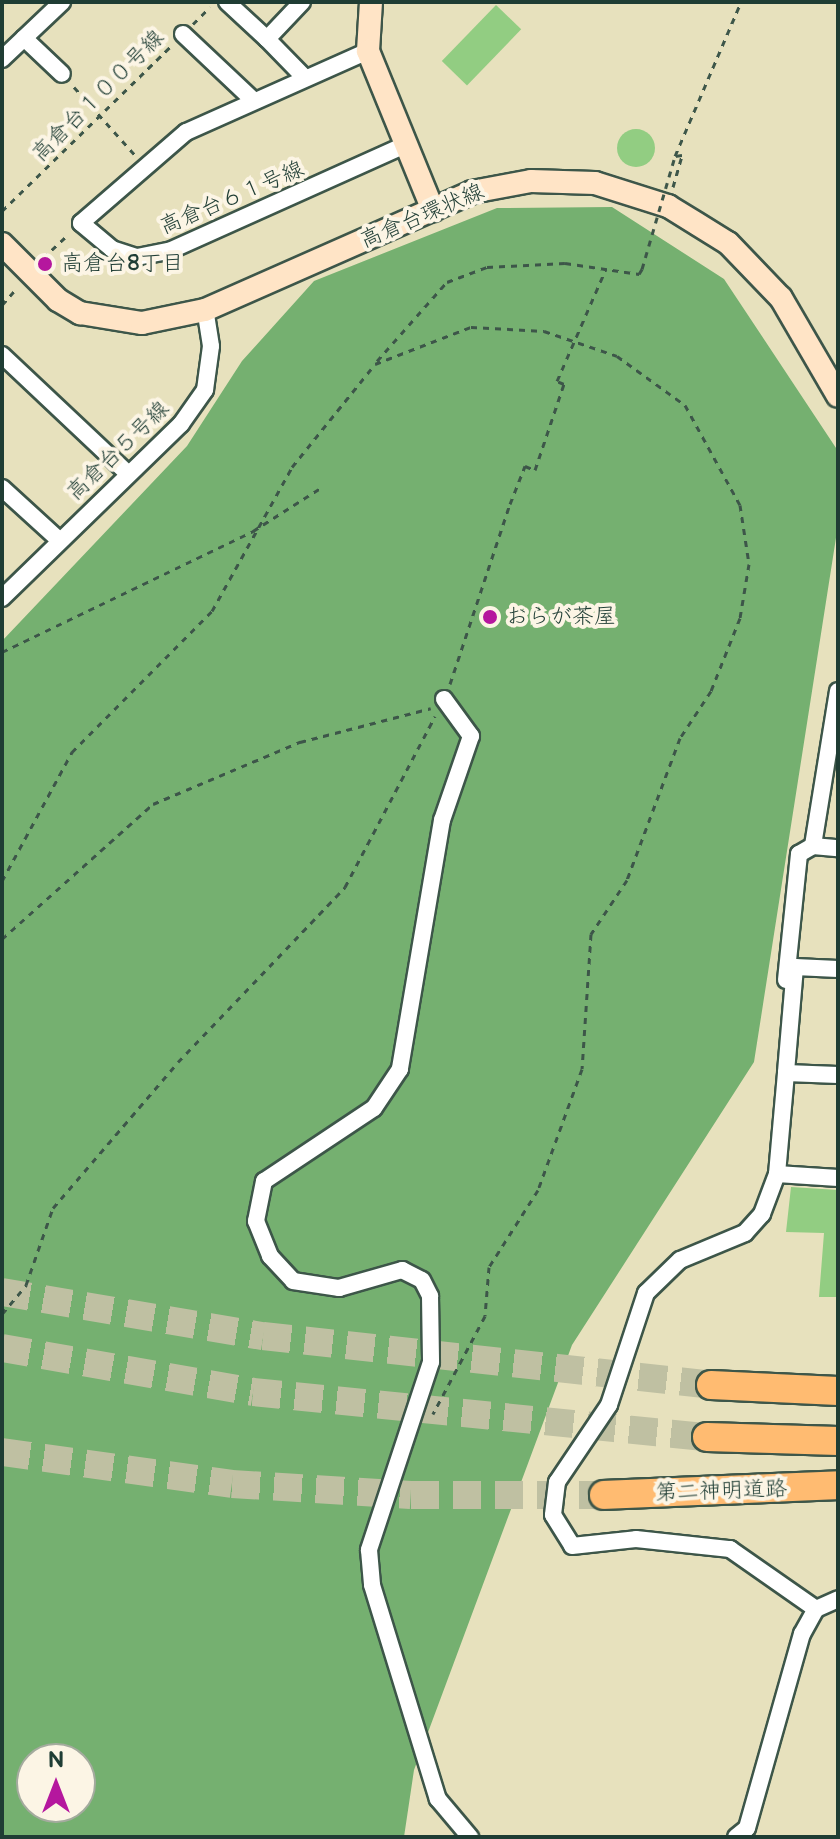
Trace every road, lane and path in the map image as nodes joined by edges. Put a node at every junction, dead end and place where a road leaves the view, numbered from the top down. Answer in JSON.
{"nodes":[{"id":1,"x":62,"y":2,"type":"edge"},
{"id":2,"x":215,"y":2,"type":"edge"},
{"id":3,"x":227,"y":2,"type":"edge"},
{"id":4,"x":302,"y":2,"type":"edge"},
{"id":5,"x":371,"y":2,"type":"edge"},
{"id":6,"x":741,"y":2,"type":"edge"},
{"id":7,"x":183,"y":34,"type":"junction"},
{"id":8,"x":24,"y":38,"type":"junction"},
{"id":9,"x":267,"y":39,"type":"junction"},
{"id":10,"x":368,"y":51,"type":"junction"},
{"id":11,"x":2,"y":59,"type":"edge"},
{"id":12,"x":62,"y":74,"type":"joint"},
{"id":13,"x":305,"y":78,"type":"junction"},
{"id":14,"x":253,"y":100,"type":"junction"},
{"id":15,"x":100,"y":117,"type":"junction"},
{"id":16,"x":405,"y":145,"type":"junction"},
{"id":17,"x":675,"y":156,"type":"junction"},
{"id":18,"x":144,"y":165,"type":"junction"},
{"id":19,"x":673,"y":188,"type":"dead end"},
{"id":20,"x":433,"y":210,"type":"junction"},
{"id":21,"x":2,"y":211,"type":"edge"},
{"id":22,"x":81,"y":223,"type":"junction"},
{"id":23,"x":2,"y":244,"type":"edge"},
{"id":24,"x":42,"y":259,"type":"dead end"},
{"id":25,"x":606,"y":269,"type":"junction"},
{"id":26,"x":17,"y":288,"type":"dead end"},
{"id":27,"x":2,"y":305,"type":"edge"},
{"id":28,"x":205,"y":310,"type":"junction"},
{"id":29,"x":2,"y":355,"type":"edge"},
{"id":30,"x":375,"y":364,"type":"dead end"},
{"id":31,"x":838,"y":396,"type":"edge"},
{"id":32,"x":125,"y":471,"type":"junction"},
{"id":33,"x":322,"y":487,"type":"dead end"},
{"id":34,"x":2,"y":488,"type":"edge"},
{"id":35,"x":59,"y":540,"type":"junction"},
{"id":36,"x":2,"y":598,"type":"edge"},
{"id":37,"x":2,"y":652,"type":"edge"},
{"id":38,"x":838,"y":691,"type":"edge"},
{"id":39,"x":444,"y":699,"type":"junction"},
{"id":40,"x":833,"y":737,"type":"edge"},
{"id":41,"x":813,"y":846,"type":"junction"},
{"id":42,"x":838,"y":848,"type":"edge"},
{"id":43,"x":2,"y":939,"type":"edge"},
{"id":44,"x":838,"y":969,"type":"edge"},
{"id":45,"x":792,"y":1000,"type":"junction"},
{"id":46,"x":786,"y":1073,"type":"junction"},
{"id":47,"x":838,"y":1075,"type":"edge"},
{"id":48,"x":777,"y":1174,"type":"junction"},
{"id":49,"x":838,"y":1178,"type":"edge"},
{"id":50,"x":2,"y":1314,"type":"edge"},
{"id":51,"x":711,"y":1385,"type":"tunnel mouth"},
{"id":52,"x":838,"y":1391,"type":"edge"},
{"id":53,"x":707,"y":1437,"type":"tunnel mouth"},
{"id":54,"x":838,"y":1441,"type":"edge"},
{"id":55,"x":838,"y":1485,"type":"edge"},
{"id":56,"x":604,"y":1495,"type":"tunnel mouth"},
{"id":57,"x":838,"y":1599,"type":"edge"},
{"id":58,"x":816,"y":1609,"type":"junction"},
{"id":59,"x":470,"y":1837,"type":"edge"},
{"id":60,"x":736,"y":1837,"type":"edge"}],
"edges":[{"from":1,"to":8,"type":"street"},
{"from":2,"to":7,"type":"path","name":"高倉台１００号線"},
{"from":3,"to":9,"type":"street"},
{"from":4,"to":9,"type":"street"},
{"from":5,"to":10,"type":"street"},
{"from":6,"to":17,"type":"path"},
{"from":7,"to":14,"type":"street"},
{"from":7,"to":15,"type":"path","name":"高倉台１００号線"},
{"from":8,"to":11,"type":"street"},
{"from":8,"to":12,"type":"street"},
{"from":9,"to":13,"type":"street"},
{"from":10,"to":13,"type":"street"},
{"from":10,"to":16,"type":"street"},
{"from":12,"to":15,"type":"path"},
{"from":13,"to":14,"type":"street"},
{"from":14,"to":18,"type":"street"},
{"from":15,"to":18,"type":"path"},
{"from":15,"to":21,"type":"path","name":"高倉台１００号線"},
{"from":16,"to":20,"type":"street"},
{"from":16,"to":22,"type":"street","name":"高倉台６１号線"},
{"from":17,"to":19,"type":"path"},
{"from":17,"to":25,"type":"path","bridge":true},
{"from":18,"to":22,"type":"street"},
{"from":20,"to":28,"type":"street","name":"高倉台環状線"},
{"from":20,"to":31,"type":"street","name":"高倉台環状線"},
{"from":22,"to":24,"type":"path"},
{"from":23,"to":28,"type":"street","name":"高倉台環状線"},
{"from":25,"to":30,"type":"path"},
{"from":25,"to":39,"type":"path"},
{"from":26,"to":27,"type":"path"},
{"from":28,"to":32,"type":"street","name":"高倉台５号線"},
{"from":29,"to":32,"type":"street"},
{"from":32,"to":35,"type":"street","name":"高倉台５号線"},
{"from":33,"to":37,"type":"path"},
{"from":34,"to":35,"type":"street"},
{"from":35,"to":36,"type":"street","name":"高倉台５号線"},
{"from":38,"to":40,"type":"street"},
{"from":39,"to":43,"type":"path"},
{"from":39,"to":50,"type":"path"},
{"from":39,"to":59,"type":"street"},
{"from":40,"to":41,"type":"street"},
{"from":41,"to":42,"type":"street"},
{"from":41,"to":45,"type":"street"},
{"from":44,"to":45,"type":"street"},
{"from":45,"to":46,"type":"street"},
{"from":46,"to":47,"type":"street"},
{"from":46,"to":48,"type":"street"},
{"from":48,"to":49,"type":"street"},
{"from":48,"to":58,"type":"street"},
{"from":51,"to":52,"type":"highway"},
{"from":53,"to":54,"type":"highway"},
{"from":55,"to":56,"type":"highway","name":"第二神明道路"},
{"from":57,"to":58,"type":"street"},
{"from":58,"to":60,"type":"street"}]}
